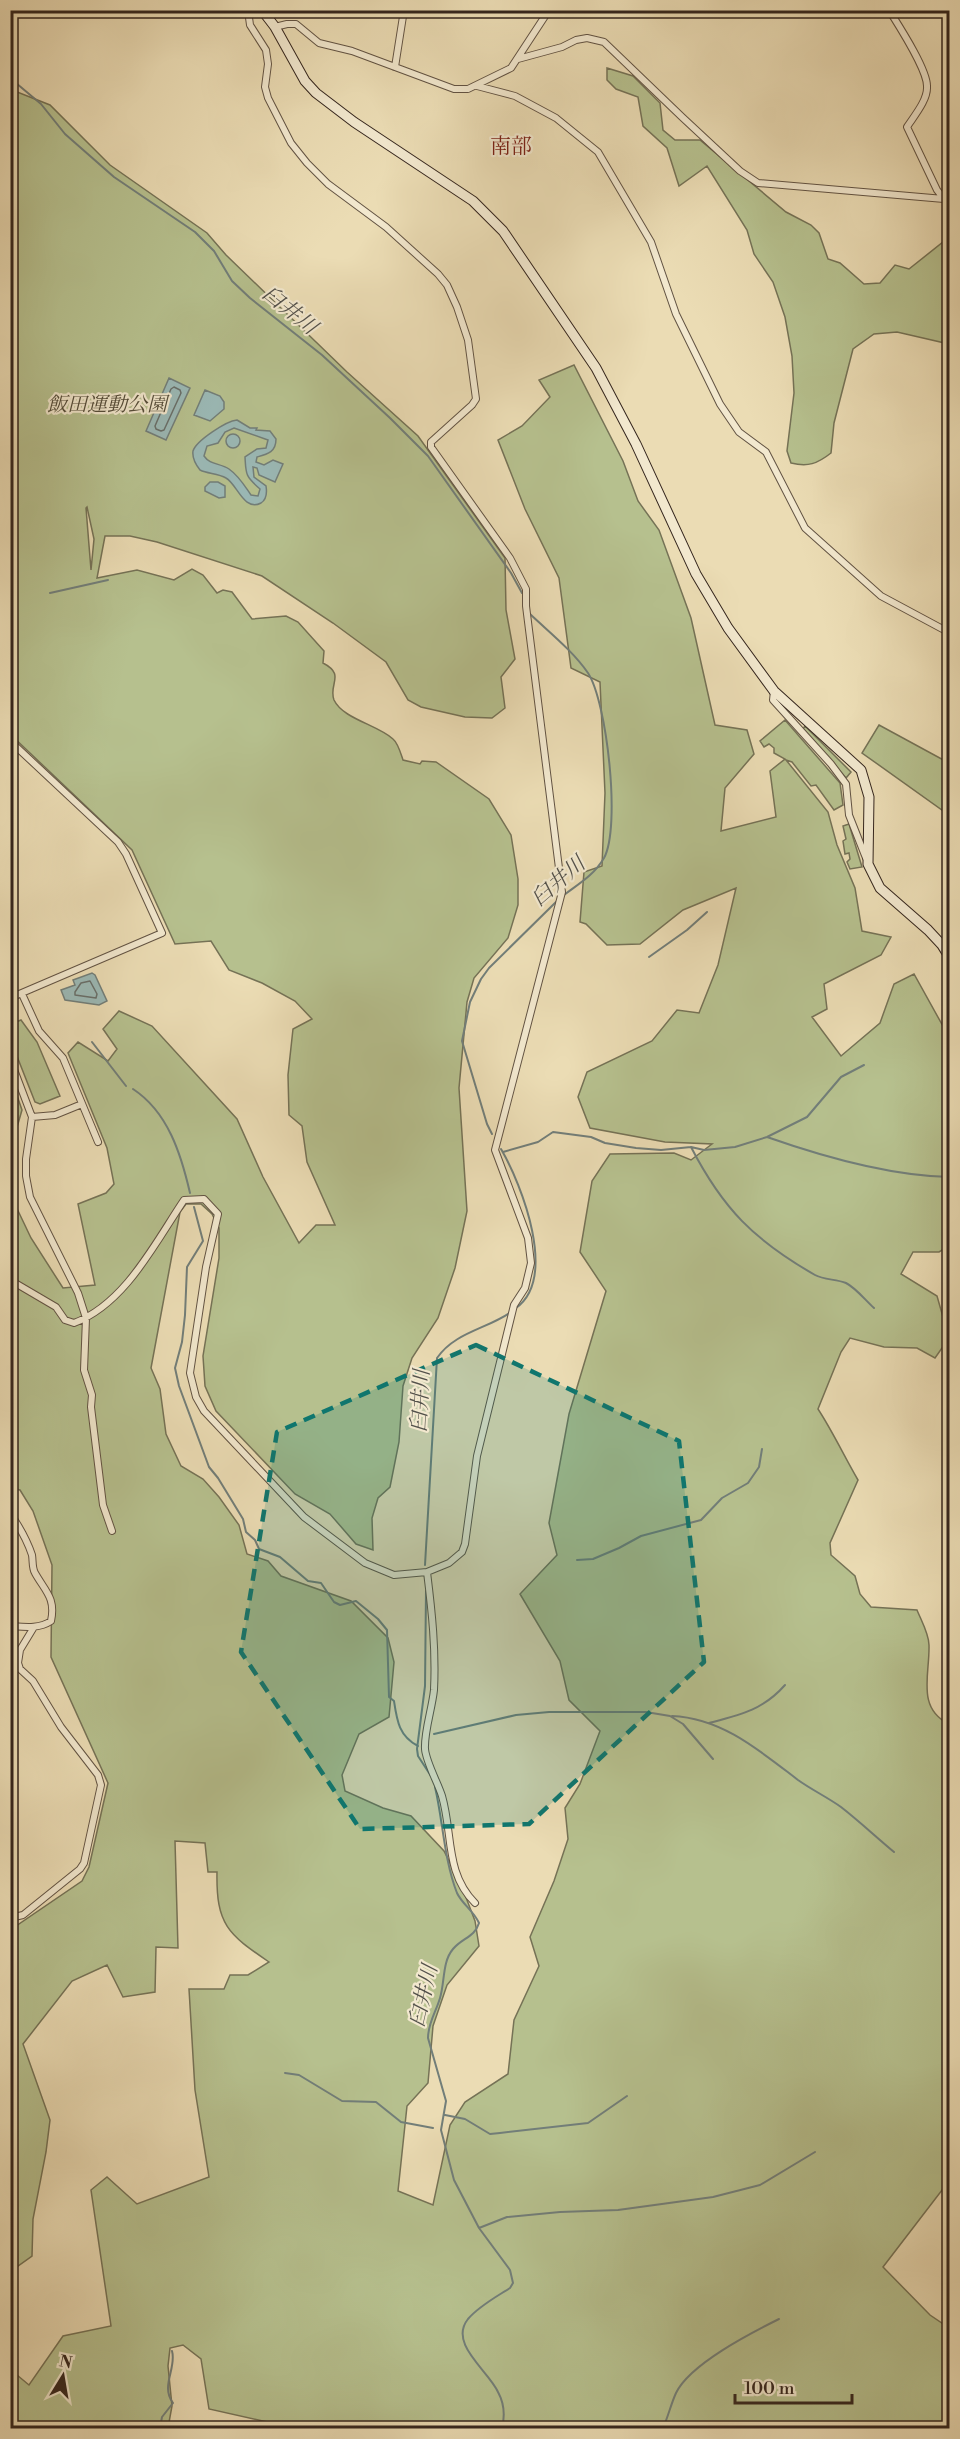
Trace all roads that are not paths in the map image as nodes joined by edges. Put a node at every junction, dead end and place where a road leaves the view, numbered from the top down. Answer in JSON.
{"nodes":[{"id":1,"x":248,"y":10,"type":"edge"},
{"id":2,"x":262,"y":10,"type":"edge"},
{"id":3,"x":404,"y":10,"type":"edge"},
{"id":4,"x":549,"y":10,"type":"edge"},
{"id":5,"x":890,"y":10,"type":"edge"},
{"id":6,"x":275,"y":27,"type":"junction"},
{"id":7,"x":518,"y":59,"type":"junction"},
{"id":8,"x":394,"y":67,"type":"junction"},
{"id":9,"x":477,"y":86,"type":"junction"},
{"id":10,"x":947,"y":197,"type":"edge"},
{"id":11,"x":950,"y":633,"type":"edge"},
{"id":12,"x":774,"y":691,"type":"junction"},
{"id":13,"x":10,"y":741,"type":"edge"},
{"id":14,"x":868,"y":864,"type":"junction"},
{"id":15,"x":950,"y":958,"type":"edge"},
{"id":16,"x":22,"y":994,"type":"junction"},
{"id":17,"x":10,"y":998,"type":"edge"},
{"id":18,"x":10,"y":1059,"type":"edge"},
{"id":19,"x":82,"y":1104,"type":"junction"},
{"id":20,"x":32,"y":1117,"type":"junction"},
{"id":21,"x":98,"y":1142,"type":"dead end"},
{"id":22,"x":10,"y":1280,"type":"edge"},
{"id":23,"x":86,"y":1318,"type":"junction"},
{"id":24,"x":10,"y":1513,"type":"edge"},
{"id":25,"x":112,"y":1531,"type":"dead end"},
{"id":26,"x":427,"y":1572,"type":"junction"},
{"id":27,"x":10,"y":1626,"type":"edge"},
{"id":28,"x":34,"y":1627,"type":"junction"},
{"id":29,"x":475,"y":1903,"type":"dead end"},
{"id":30,"x":10,"y":1918,"type":"edge"}],
"edges":[{"from":1,"to":26,"type":"street"},
{"from":2,"to":6,"type":"street"},
{"from":3,"to":8,"type":"street"},
{"from":4,"to":7,"type":"street"},
{"from":5,"to":10,"type":"street"},
{"from":6,"to":8,"type":"street"},
{"from":6,"to":12,"type":"street"},
{"from":7,"to":9,"type":"street"},
{"from":7,"to":10,"type":"street"},
{"from":8,"to":9,"type":"street"},
{"from":9,"to":11,"type":"street"},
{"from":12,"to":14,"type":"street"},
{"from":12,"to":14,"type":"street"},
{"from":13,"to":16,"type":"street"},
{"from":14,"to":15,"type":"street"},
{"from":16,"to":17,"type":"street"},
{"from":16,"to":19,"type":"street"},
{"from":18,"to":20,"type":"street"},
{"from":19,"to":20,"type":"street"},
{"from":19,"to":21,"type":"street"},
{"from":20,"to":23,"type":"street"},
{"from":22,"to":23,"type":"street"},
{"from":23,"to":25,"type":"street"},
{"from":23,"to":26,"type":"street"},
{"from":24,"to":28,"type":"street"},
{"from":26,"to":29,"type":"street"},
{"from":27,"to":28,"type":"street"},
{"from":28,"to":30,"type":"street"}]}
